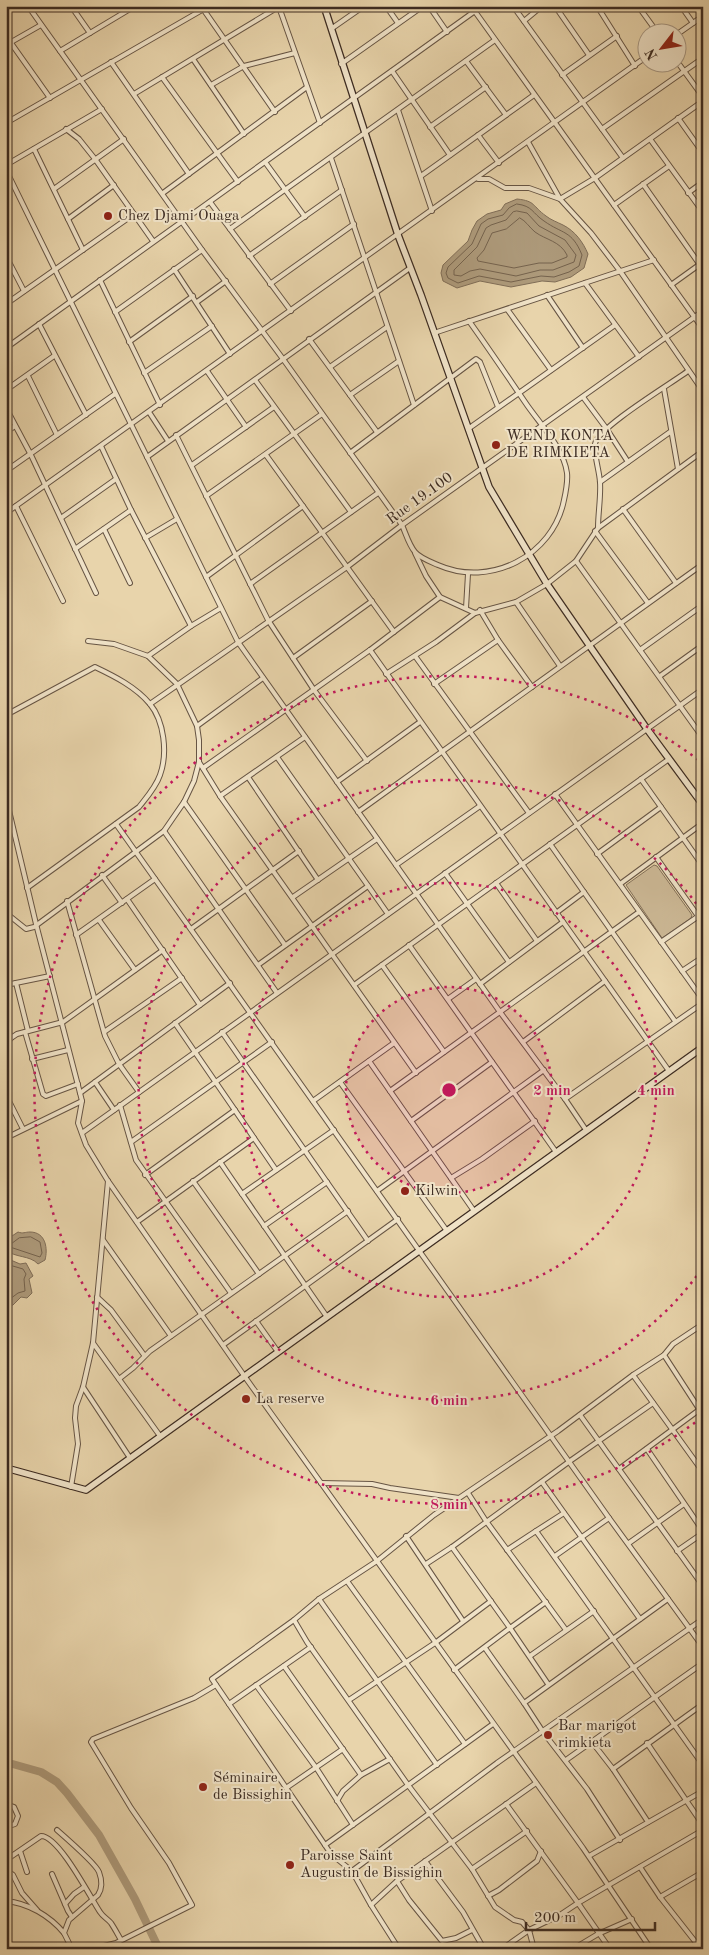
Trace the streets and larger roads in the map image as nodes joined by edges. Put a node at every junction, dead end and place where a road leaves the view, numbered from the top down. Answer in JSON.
{"nodes":[{"id":1,"x":28,"y":6,"type":"edge"},
{"id":2,"x":71,"y":6,"type":"edge"},
{"id":3,"x":135,"y":6,"type":"edge"},
{"id":4,"x":209,"y":6,"type":"edge"},
{"id":5,"x":280,"y":6,"type":"edge"},
{"id":6,"x":324,"y":6,"type":"edge"},
{"id":7,"x":364,"y":6,"type":"edge"},
{"id":8,"x":386,"y":6,"type":"edge"},
{"id":9,"x":423,"y":6,"type":"edge"},
{"id":10,"x":428,"y":6,"type":"edge"},
{"id":11,"x":471,"y":6,"type":"edge"},
{"id":12,"x":482,"y":6,"type":"edge"},
{"id":13,"x":513,"y":6,"type":"edge"},
{"id":14,"x":542,"y":6,"type":"edge"},
{"id":15,"x":555,"y":6,"type":"edge"},
{"id":16,"x":597,"y":6,"type":"edge"},
{"id":17,"x":638,"y":6,"type":"edge"},
{"id":18,"x":681,"y":6,"type":"edge"},
{"id":19,"x":202,"y":8,"type":"edge"},
{"id":20,"x":475,"y":12,"type":"junction"},
{"id":21,"x":703,"y":16,"type":"edge"},
{"id":22,"x":524,"y":21,"type":"junction"},
{"id":23,"x":650,"y":22,"type":"edge"},
{"id":24,"x":692,"y":23,"type":"junction"},
{"id":25,"x":398,"y":24,"type":"junction"},
{"id":26,"x":41,"y":25,"type":"junction"},
{"id":27,"x":686,"y":28,"type":"edge"},
{"id":28,"x":331,"y":29,"type":"junction"},
{"id":29,"x":447,"y":32,"type":"junction"},
{"id":30,"x":90,"y":33,"type":"junction"},
{"id":31,"x":6,"y":36,"type":"edge"},
{"id":32,"x":617,"y":36,"type":"junction"},
{"id":33,"x":225,"y":39,"type":"junction"},
{"id":34,"x":495,"y":40,"type":"junction"},
{"id":35,"x":11,"y":42,"type":"junction"},
{"id":36,"x":6,"y":45,"type":"edge"},
{"id":37,"x":60,"y":51,"type":"junction"},
{"id":38,"x":295,"y":53,"type":"junction"},
{"id":39,"x":589,"y":55,"type":"junction"},
{"id":40,"x":703,"y":58,"type":"edge"},
{"id":41,"x":192,"y":59,"type":"junction"},
{"id":42,"x":466,"y":61,"type":"junction"},
{"id":43,"x":111,"y":62,"type":"junction"},
{"id":44,"x":341,"y":64,"type":"junction"},
{"id":45,"x":244,"y":66,"type":"junction"},
{"id":46,"x":635,"y":66,"type":"joint"},
{"id":47,"x":686,"y":70,"type":"joint"},
{"id":48,"x":392,"y":71,"type":"junction"},
{"id":49,"x":683,"y":72,"type":"edge"},
{"id":50,"x":562,"y":75,"type":"junction"},
{"id":51,"x":162,"y":77,"type":"junction"},
{"id":52,"x":82,"y":80,"type":"junction"},
{"id":53,"x":211,"y":85,"type":"junction"},
{"id":54,"x":308,"y":87,"type":"junction"},
{"id":55,"x":486,"y":87,"type":"junction"},
{"id":56,"x":134,"y":94,"type":"junction"},
{"id":57,"x":534,"y":95,"type":"junction"},
{"id":58,"x":50,"y":98,"type":"junction"},
{"id":59,"x":703,"y":99,"type":"edge"},
{"id":60,"x":353,"y":100,"type":"junction"},
{"id":61,"x":411,"y":100,"type":"junction"},
{"id":62,"x":582,"y":103,"type":"junction"},
{"id":63,"x":102,"y":109,"type":"junction"},
{"id":64,"x":398,"y":110,"type":"junction"},
{"id":65,"x":275,"y":112,"type":"junction"},
{"id":66,"x":506,"y":115,"type":"junction"},
{"id":67,"x":678,"y":118,"type":"junction"},
{"id":68,"x":6,"y":123,"type":"edge"},
{"id":69,"x":320,"y":123,"type":"junction"},
{"id":70,"x":554,"y":123,"type":"junction"},
{"id":71,"x":430,"y":127,"type":"junction"},
{"id":72,"x":66,"y":129,"type":"junction"},
{"id":73,"x":602,"y":129,"type":"junction"},
{"id":74,"x":365,"y":133,"type":"junction"},
{"id":75,"x":244,"y":134,"type":"junction"},
{"id":76,"x":478,"y":134,"type":"junction"},
{"id":77,"x":650,"y":138,"type":"junction"},
{"id":78,"x":124,"y":139,"type":"junction"},
{"id":79,"x":528,"y":142,"type":"junction"},
{"id":80,"x":34,"y":149,"type":"junction"},
{"id":81,"x":218,"y":153,"type":"junction"},
{"id":82,"x":703,"y":153,"type":"edge"},
{"id":83,"x":450,"y":155,"type":"junction"},
{"id":84,"x":331,"y":158,"type":"junction"},
{"id":85,"x":623,"y":158,"type":"junction"},
{"id":86,"x":95,"y":159,"type":"junction"},
{"id":87,"x":265,"y":162,"type":"junction"},
{"id":88,"x":499,"y":163,"type":"junction"},
{"id":89,"x":6,"y":166,"type":"edge"},
{"id":90,"x":669,"y":166,"type":"junction"},
{"id":91,"x":6,"y":170,"type":"edge"},
{"id":92,"x":189,"y":174,"type":"junction"},
{"id":93,"x":421,"y":176,"type":"junction"},
{"id":94,"x":595,"y":178,"type":"junction"},
{"id":95,"x":477,"y":179,"type":"junction"},
{"id":96,"x":238,"y":182,"type":"junction"},
{"id":97,"x":703,"y":182,"type":"edge"},
{"id":98,"x":643,"y":184,"type":"junction"},
{"id":99,"x":114,"y":185,"type":"junction"},
{"id":100,"x":54,"y":189,"type":"junction"},
{"id":101,"x":286,"y":190,"type":"junction"},
{"id":102,"x":342,"y":190,"type":"junction"},
{"id":103,"x":688,"y":193,"type":"junction"},
{"id":104,"x":163,"y":194,"type":"junction"},
{"id":105,"x":560,"y":199,"type":"junction"},
{"id":106,"x":210,"y":202,"type":"junction"},
{"id":107,"x":614,"y":204,"type":"junction"},
{"id":108,"x":432,"y":211,"type":"junction"},
{"id":109,"x":703,"y":212,"type":"edge"},
{"id":110,"x":134,"y":214,"type":"junction"},
{"id":111,"x":305,"y":216,"type":"junction"},
{"id":112,"x":68,"y":219,"type":"junction"},
{"id":113,"x":182,"y":221,"type":"junction"},
{"id":114,"x":354,"y":224,"type":"junction"},
{"id":115,"x":230,"y":229,"type":"junction"},
{"id":116,"x":398,"y":235,"type":"junction"},
{"id":117,"x":153,"y":241,"type":"junction"},
{"id":118,"x":83,"y":250,"type":"junction"},
{"id":119,"x":202,"y":250,"type":"junction"},
{"id":120,"x":6,"y":256,"type":"edge"},
{"id":121,"x":250,"y":256,"type":"junction"},
{"id":122,"x":364,"y":257,"type":"junction"},
{"id":123,"x":654,"y":260,"type":"junction"},
{"id":124,"x":8,"y":262,"type":"edge"},
{"id":125,"x":701,"y":264,"type":"edge"},
{"id":126,"x":410,"y":268,"type":"junction"},
{"id":127,"x":55,"y":269,"type":"junction"},
{"id":128,"x":174,"y":270,"type":"junction"},
{"id":129,"x":620,"y":271,"type":"junction"},
{"id":130,"x":100,"y":280,"type":"junction"},
{"id":131,"x":226,"y":281,"type":"junction"},
{"id":132,"x":586,"y":282,"type":"junction"},
{"id":133,"x":270,"y":284,"type":"junction"},
{"id":134,"x":671,"y":285,"type":"junction"},
{"id":135,"x":24,"y":291,"type":"junction"},
{"id":136,"x":376,"y":293,"type":"junction"},
{"id":137,"x":547,"y":295,"type":"junction"},
{"id":138,"x":193,"y":296,"type":"junction"},
{"id":139,"x":71,"y":302,"type":"junction"},
{"id":140,"x":197,"y":302,"type":"junction"},
{"id":141,"x":6,"y":304,"type":"edge"},
{"id":142,"x":507,"y":308,"type":"junction"},
{"id":143,"x":291,"y":311,"type":"junction"},
{"id":144,"x":115,"y":312,"type":"junction"},
{"id":145,"x":703,"y":312,"type":"edge"},
{"id":146,"x":694,"y":317,"type":"junction"},
{"id":147,"x":469,"y":321,"type":"junction"},
{"id":148,"x":39,"y":324,"type":"junction"},
{"id":149,"x":615,"y":324,"type":"junction"},
{"id":150,"x":212,"y":326,"type":"junction"},
{"id":151,"x":387,"y":327,"type":"junction"},
{"id":152,"x":703,"y":329,"type":"edge"},
{"id":153,"x":263,"y":331,"type":"junction"},
{"id":154,"x":434,"y":332,"type":"junction"},
{"id":155,"x":666,"y":338,"type":"junction"},
{"id":156,"x":310,"y":340,"type":"junction"},
{"id":157,"x":130,"y":342,"type":"junction"},
{"id":158,"x":6,"y":348,"type":"edge"},
{"id":159,"x":583,"y":348,"type":"junction"},
{"id":160,"x":230,"y":354,"type":"junction"},
{"id":161,"x":54,"y":356,"type":"junction"},
{"id":162,"x":639,"y":357,"type":"junction"},
{"id":163,"x":283,"y":359,"type":"junction"},
{"id":164,"x":399,"y":361,"type":"junction"},
{"id":165,"x":330,"y":367,"type":"junction"},
{"id":166,"x":551,"y":370,"type":"junction"},
{"id":167,"x":207,"y":371,"type":"junction"},
{"id":168,"x":688,"y":371,"type":"junction"},
{"id":169,"x":144,"y":373,"type":"junction"},
{"id":170,"x":28,"y":376,"type":"junction"},
{"id":171,"x":451,"y":378,"type":"junction"},
{"id":172,"x":255,"y":380,"type":"junction"},
{"id":173,"x":664,"y":389,"type":"junction"},
{"id":174,"x":6,"y":390,"type":"edge"},
{"id":175,"x":703,"y":392,"type":"edge"},
{"id":176,"x":519,"y":393,"type":"junction"},
{"id":177,"x":115,"y":394,"type":"junction"},
{"id":178,"x":350,"y":396,"type":"junction"},
{"id":179,"x":583,"y":397,"type":"junction"},
{"id":180,"x":227,"y":400,"type":"junction"},
{"id":181,"x":160,"y":405,"type":"junction"},
{"id":182,"x":414,"y":405,"type":"junction"},
{"id":183,"x":498,"y":407,"type":"junction"},
{"id":184,"x":6,"y":408,"type":"edge"},
{"id":185,"x":274,"y":408,"type":"junction"},
{"id":186,"x":149,"y":412,"type":"junction"},
{"id":187,"x":322,"y":414,"type":"junction"},
{"id":188,"x":86,"y":415,"type":"junction"},
{"id":189,"x":131,"y":425,"type":"junction"},
{"id":190,"x":15,"y":426,"type":"junction"},
{"id":191,"x":542,"y":426,"type":"junction"},
{"id":192,"x":246,"y":427,"type":"junction"},
{"id":193,"x":606,"y":428,"type":"junction"},
{"id":194,"x":468,"y":429,"type":"junction"},
{"id":195,"x":6,"y":432,"type":"edge"},
{"id":196,"x":377,"y":432,"type":"junction"},
{"id":197,"x":670,"y":432,"type":"junction"},
{"id":198,"x":57,"y":435,"type":"junction"},
{"id":199,"x":176,"y":435,"type":"junction"},
{"id":200,"x":294,"y":435,"type":"junction"},
{"id":201,"x":168,"y":441,"type":"junction"},
{"id":202,"x":101,"y":446,"type":"junction"},
{"id":203,"x":703,"y":451,"type":"edge"},
{"id":204,"x":350,"y":453,"type":"junction"},
{"id":205,"x":31,"y":455,"type":"junction"},
{"id":206,"x":266,"y":455,"type":"junction"},
{"id":207,"x":147,"y":457,"type":"junction"},
{"id":208,"x":628,"y":462,"type":"junction"},
{"id":209,"x":192,"y":465,"type":"junction"},
{"id":210,"x":481,"y":469,"type":"junction"},
{"id":211,"x":678,"y":469,"type":"junction"},
{"id":212,"x":6,"y":471,"type":"edge"},
{"id":213,"x":116,"y":479,"type":"junction"},
{"id":214,"x":600,"y":482,"type":"junction"},
{"id":215,"x":46,"y":486,"type":"junction"},
{"id":216,"x":378,"y":493,"type":"junction"},
{"id":217,"x":206,"y":496,"type":"junction"},
{"id":218,"x":16,"y":506,"type":"junction"},
{"id":219,"x":303,"y":506,"type":"junction"},
{"id":220,"x":624,"y":509,"type":"junction"},
{"id":221,"x":131,"y":510,"type":"junction"},
{"id":222,"x":351,"y":512,"type":"junction"},
{"id":223,"x":6,"y":513,"type":"edge"},
{"id":224,"x":61,"y":518,"type":"junction"},
{"id":225,"x":177,"y":519,"type":"junction"},
{"id":226,"x":402,"y":525,"type":"junction"},
{"id":227,"x":104,"y":529,"type":"junction"},
{"id":228,"x":596,"y":530,"type":"junction"},
{"id":229,"x":322,"y":534,"type":"junction"},
{"id":230,"x":145,"y":538,"type":"junction"},
{"id":231,"x":75,"y":549,"type":"junction"},
{"id":232,"x":415,"y":553,"type":"junction"},
{"id":233,"x":529,"y":554,"type":"junction"},
{"id":234,"x":236,"y":556,"type":"junction"},
{"id":235,"x":576,"y":561,"type":"junction"},
{"id":236,"x":703,"y":564,"type":"edge"},
{"id":237,"x":347,"y":567,"type":"junction"},
{"id":238,"x":468,"y":574,"type":"junction"},
{"id":239,"x":206,"y":577,"type":"junction"},
{"id":240,"x":130,"y":583,"type":"dead end"},
{"id":241,"x":676,"y":583,"type":"junction"},
{"id":242,"x":250,"y":584,"type":"junction"},
{"id":243,"x":548,"y":584,"type":"junction"},
{"id":244,"x":96,"y":593,"type":"dead end"},
{"id":245,"x":440,"y":597,"type":"junction"},
{"id":246,"x":63,"y":602,"type":"dead end"},
{"id":247,"x":372,"y":602,"type":"junction"},
{"id":248,"x":516,"y":602,"type":"junction"},
{"id":249,"x":648,"y":603,"type":"junction"},
{"id":250,"x":703,"y":605,"type":"edge"},
{"id":251,"x":221,"y":608,"type":"junction"},
{"id":252,"x":466,"y":608,"type":"junction"},
{"id":253,"x":480,"y":610,"type":"junction"},
{"id":254,"x":475,"y":613,"type":"junction"},
{"id":255,"x":268,"y":620,"type":"junction"},
{"id":256,"x":620,"y":623,"type":"junction"},
{"id":257,"x":191,"y":626,"type":"junction"},
{"id":258,"x":394,"y":632,"type":"junction"},
{"id":259,"x":498,"y":640,"type":"junction"},
{"id":260,"x":88,"y":641,"type":"dead end"},
{"id":261,"x":238,"y":642,"type":"junction"},
{"id":262,"x":590,"y":645,"type":"junction"},
{"id":263,"x":703,"y":646,"type":"edge"},
{"id":264,"x":370,"y":650,"type":"junction"},
{"id":265,"x":640,"y":650,"type":"junction"},
{"id":266,"x":148,"y":656,"type":"junction"},
{"id":267,"x":415,"y":656,"type":"junction"},
{"id":268,"x":293,"y":658,"type":"junction"},
{"id":269,"x":560,"y":666,"type":"junction"},
{"id":270,"x":386,"y":674,"type":"junction"},
{"id":271,"x":660,"y":676,"type":"junction"},
{"id":272,"x":262,"y":678,"type":"junction"},
{"id":273,"x":178,"y":684,"type":"junction"},
{"id":274,"x":434,"y":684,"type":"junction"},
{"id":275,"x":532,"y":687,"type":"junction"},
{"id":276,"x":703,"y":689,"type":"edge"},
{"id":277,"x":314,"y":690,"type":"junction"},
{"id":278,"x":150,"y":704,"type":"junction"},
{"id":279,"x":680,"y":705,"type":"junction"},
{"id":280,"x":286,"y":710,"type":"junction"},
{"id":281,"x":6,"y":715,"type":"edge"},
{"id":282,"x":420,"y":722,"type":"junction"},
{"id":283,"x":197,"y":726,"type":"junction"},
{"id":284,"x":647,"y":728,"type":"junction"},
{"id":285,"x":469,"y":731,"type":"junction"},
{"id":286,"x":702,"y":736,"type":"edge"},
{"id":287,"x":305,"y":737,"type":"junction"},
{"id":288,"x":442,"y":752,"type":"junction"},
{"id":289,"x":277,"y":757,"type":"junction"},
{"id":290,"x":669,"y":759,"type":"junction"},
{"id":291,"x":367,"y":761,"type":"junction"},
{"id":292,"x":199,"y":762,"type":"junction"},
{"id":293,"x":203,"y":768,"type":"junction"},
{"id":294,"x":248,"y":777,"type":"junction"},
{"id":295,"x":641,"y":779,"type":"junction"},
{"id":296,"x":338,"y":782,"type":"junction"},
{"id":297,"x":555,"y":794,"type":"junction"},
{"id":298,"x":220,"y":796,"type":"junction"},
{"id":299,"x":6,"y":798,"type":"edge"},
{"id":300,"x":184,"y":802,"type":"junction"},
{"id":301,"x":703,"y":805,"type":"edge"},
{"id":302,"x":480,"y":806,"type":"junction"},
{"id":303,"x":661,"y":807,"type":"junction"},
{"id":304,"x":358,"y":812,"type":"junction"},
{"id":305,"x":529,"y":813,"type":"junction"},
{"id":306,"x":703,"y":823,"type":"edge"},
{"id":307,"x":116,"y":824,"type":"junction"},
{"id":308,"x":577,"y":824,"type":"junction"},
{"id":309,"x":164,"y":830,"type":"junction"},
{"id":310,"x":500,"y":834,"type":"junction"},
{"id":311,"x":682,"y":838,"type":"junction"},
{"id":312,"x":377,"y":839,"type":"junction"},
{"id":313,"x":550,"y":844,"type":"junction"},
{"id":314,"x":299,"y":850,"type":"junction"},
{"id":315,"x":136,"y":851,"type":"junction"},
{"id":316,"x":597,"y":854,"type":"junction"},
{"id":317,"x":656,"y":857,"type":"junction"},
{"id":318,"x":349,"y":859,"type":"junction"},
{"id":319,"x":522,"y":864,"type":"junction"},
{"id":320,"x":396,"y":865,"type":"junction"},
{"id":321,"x":703,"y":866,"type":"edge"},
{"id":322,"x":274,"y":870,"type":"junction"},
{"id":323,"x":445,"y":873,"type":"junction"},
{"id":324,"x":102,"y":875,"type":"junction"},
{"id":325,"x":155,"y":879,"type":"junction"},
{"id":326,"x":318,"y":880,"type":"junction"},
{"id":327,"x":496,"y":883,"type":"junction"},
{"id":328,"x":620,"y":884,"type":"junction"},
{"id":329,"x":368,"y":886,"type":"junction"},
{"id":330,"x":27,"y":888,"type":"junction"},
{"id":331,"x":246,"y":890,"type":"junction"},
{"id":332,"x":584,"y":892,"type":"junction"},
{"id":333,"x":416,"y":894,"type":"junction"},
{"id":334,"x":293,"y":898,"type":"junction"},
{"id":335,"x":128,"y":899,"type":"junction"},
{"id":336,"x":67,"y":901,"type":"junction"},
{"id":337,"x":122,"y":903,"type":"junction"},
{"id":338,"x":467,"y":904,"type":"junction"},
{"id":339,"x":218,"y":909,"type":"junction"},
{"id":340,"x":639,"y":912,"type":"junction"},
{"id":341,"x":703,"y":912,"type":"edge"},
{"id":342,"x":6,"y":913,"type":"edge"},
{"id":343,"x":556,"y":913,"type":"junction"},
{"id":344,"x":388,"y":914,"type":"junction"},
{"id":345,"x":698,"y":916,"type":"junction"},
{"id":346,"x":99,"y":920,"type":"junction"},
{"id":347,"x":563,"y":922,"type":"junction"},
{"id":348,"x":36,"y":924,"type":"junction"},
{"id":349,"x":438,"y":924,"type":"junction"},
{"id":350,"x":312,"y":926,"type":"junction"},
{"id":351,"x":191,"y":929,"type":"junction"},
{"id":352,"x":612,"y":932,"type":"junction"},
{"id":353,"x":76,"y":935,"type":"junction"},
{"id":354,"x":537,"y":941,"type":"junction"},
{"id":355,"x":661,"y":942,"type":"junction"},
{"id":356,"x":409,"y":945,"type":"junction"},
{"id":357,"x":285,"y":946,"type":"junction"},
{"id":358,"x":163,"y":950,"type":"junction"},
{"id":359,"x":585,"y":953,"type":"junction"},
{"id":360,"x":332,"y":954,"type":"junction"},
{"id":361,"x":703,"y":956,"type":"edge"},
{"id":362,"x":509,"y":962,"type":"junction"},
{"id":363,"x":258,"y":965,"type":"junction"},
{"id":364,"x":382,"y":965,"type":"junction"},
{"id":365,"x":135,"y":970,"type":"junction"},
{"id":366,"x":682,"y":971,"type":"junction"},
{"id":367,"x":50,"y":976,"type":"junction"},
{"id":368,"x":182,"y":978,"type":"junction"},
{"id":369,"x":476,"y":979,"type":"junction"},
{"id":370,"x":605,"y":981,"type":"junction"},
{"id":371,"x":16,"y":983,"type":"junction"},
{"id":372,"x":230,"y":983,"type":"junction"},
{"id":373,"x":480,"y":984,"type":"junction"},
{"id":374,"x":6,"y":985,"type":"edge"},
{"id":375,"x":354,"y":985,"type":"junction"},
{"id":376,"x":278,"y":993,"type":"junction"},
{"id":377,"x":448,"y":999,"type":"junction"},
{"id":378,"x":95,"y":1000,"type":"junction"},
{"id":379,"x":703,"y":1002,"type":"edge"},
{"id":380,"x":200,"y":1005,"type":"junction"},
{"id":381,"x":250,"y":1012,"type":"junction"},
{"id":382,"x":500,"y":1012,"type":"junction"},
{"id":383,"x":675,"y":1021,"type":"junction"},
{"id":384,"x":63,"y":1022,"type":"junction"},
{"id":385,"x":175,"y":1023,"type":"junction"},
{"id":386,"x":6,"y":1024,"type":"edge"},
{"id":387,"x":26,"y":1031,"type":"junction"},
{"id":388,"x":104,"y":1032,"type":"junction"},
{"id":389,"x":222,"y":1032,"type":"junction"},
{"id":390,"x":472,"y":1032,"type":"junction"},
{"id":391,"x":11,"y":1038,"type":"junction"},
{"id":392,"x":648,"y":1041,"type":"junction"},
{"id":393,"x":272,"y":1042,"type":"junction"},
{"id":394,"x":523,"y":1042,"type":"junction"},
{"id":395,"x":394,"y":1043,"type":"junction"},
{"id":396,"x":6,"y":1044,"type":"edge"},
{"id":397,"x":703,"y":1047,"type":"edge"},
{"id":398,"x":68,"y":1050,"type":"junction"},
{"id":399,"x":195,"y":1052,"type":"junction"},
{"id":400,"x":444,"y":1052,"type":"junction"},
{"id":401,"x":32,"y":1059,"type":"junction"},
{"id":402,"x":244,"y":1061,"type":"junction"},
{"id":403,"x":369,"y":1061,"type":"junction"},
{"id":404,"x":492,"y":1062,"type":"junction"},
{"id":405,"x":119,"y":1064,"type":"junction"},
{"id":406,"x":544,"y":1070,"type":"junction"},
{"id":407,"x":669,"y":1071,"type":"junction"},
{"id":408,"x":416,"y":1073,"type":"junction"},
{"id":409,"x":95,"y":1082,"type":"junction"},
{"id":410,"x":215,"y":1082,"type":"junction"},
{"id":411,"x":340,"y":1082,"type":"junction"},
{"id":412,"x":78,"y":1084,"type":"junction"},
{"id":413,"x":80,"y":1092,"type":"junction"},
{"id":414,"x":139,"y":1092,"type":"junction"},
{"id":415,"x":390,"y":1092,"type":"junction"},
{"id":416,"x":514,"y":1092,"type":"junction"},
{"id":417,"x":6,"y":1095,"type":"edge"},
{"id":418,"x":565,"y":1099,"type":"junction"},
{"id":419,"x":82,"y":1101,"type":"junction"},
{"id":420,"x":314,"y":1101,"type":"junction"},
{"id":421,"x":120,"y":1105,"type":"junction"},
{"id":422,"x":114,"y":1110,"type":"junction"},
{"id":423,"x":235,"y":1110,"type":"junction"},
{"id":424,"x":411,"y":1121,"type":"junction"},
{"id":425,"x":535,"y":1121,"type":"junction"},
{"id":426,"x":23,"y":1129,"type":"junction"},
{"id":427,"x":334,"y":1130,"type":"junction"},
{"id":428,"x":586,"y":1130,"type":"junction"},
{"id":429,"x":82,"y":1133,"type":"junction"},
{"id":430,"x":6,"y":1138,"type":"edge"},
{"id":431,"x":254,"y":1138,"type":"junction"},
{"id":432,"x":131,"y":1142,"type":"junction"},
{"id":433,"x":305,"y":1150,"type":"junction"},
{"id":434,"x":432,"y":1151,"type":"junction"},
{"id":435,"x":556,"y":1152,"type":"junction"},
{"id":436,"x":220,"y":1162,"type":"junction"},
{"id":437,"x":276,"y":1170,"type":"junction"},
{"id":438,"x":404,"y":1171,"type":"junction"},
{"id":439,"x":145,"y":1175,"type":"junction"},
{"id":440,"x":451,"y":1178,"type":"junction"},
{"id":441,"x":108,"y":1181,"type":"junction"},
{"id":442,"x":193,"y":1181,"type":"junction"},
{"id":443,"x":327,"y":1182,"type":"junction"},
{"id":444,"x":377,"y":1191,"type":"junction"},
{"id":445,"x":242,"y":1194,"type":"junction"},
{"id":446,"x":165,"y":1202,"type":"junction"},
{"id":447,"x":348,"y":1211,"type":"junction"},
{"id":448,"x":474,"y":1211,"type":"junction"},
{"id":449,"x":398,"y":1219,"type":"junction"},
{"id":450,"x":137,"y":1222,"type":"junction"},
{"id":451,"x":264,"y":1226,"type":"junction"},
{"id":452,"x":447,"y":1231,"type":"junction"},
{"id":453,"x":103,"y":1240,"type":"junction"},
{"id":454,"x":368,"y":1241,"type":"junction"},
{"id":455,"x":420,"y":1250,"type":"junction"},
{"id":456,"x":284,"y":1256,"type":"junction"},
{"id":457,"x":258,"y":1274,"type":"junction"},
{"id":458,"x":305,"y":1285,"type":"junction"},
{"id":459,"x":231,"y":1293,"type":"junction"},
{"id":460,"x":98,"y":1297,"type":"junction"},
{"id":461,"x":202,"y":1314,"type":"junction"},
{"id":462,"x":327,"y":1317,"type":"junction"},
{"id":463,"x":256,"y":1321,"type":"junction"},
{"id":464,"x":703,"y":1324,"type":"edge"},
{"id":465,"x":171,"y":1336,"type":"junction"},
{"id":466,"x":93,"y":1343,"type":"junction"},
{"id":467,"x":223,"y":1345,"type":"junction"},
{"id":468,"x":278,"y":1352,"type":"junction"},
{"id":469,"x":664,"y":1355,"type":"junction"},
{"id":470,"x":144,"y":1356,"type":"junction"},
{"id":471,"x":633,"y":1375,"type":"junction"},
{"id":472,"x":245,"y":1377,"type":"junction"},
{"id":473,"x":119,"y":1379,"type":"junction"},
{"id":474,"x":84,"y":1387,"type":"junction"},
{"id":475,"x":653,"y":1403,"type":"junction"},
{"id":476,"x":701,"y":1408,"type":"edge"},
{"id":477,"x":580,"y":1415,"type":"junction"},
{"id":478,"x":703,"y":1415,"type":"edge"},
{"id":479,"x":672,"y":1430,"type":"junction"},
{"id":480,"x":160,"y":1436,"type":"junction"},
{"id":481,"x":551,"y":1436,"type":"junction"},
{"id":482,"x":600,"y":1441,"type":"junction"},
{"id":483,"x":647,"y":1449,"type":"junction"},
{"id":484,"x":130,"y":1458,"type":"junction"},
{"id":485,"x":570,"y":1461,"type":"junction"},
{"id":486,"x":6,"y":1468,"type":"edge"},
{"id":487,"x":619,"y":1469,"type":"junction"},
{"id":488,"x":703,"y":1472,"type":"edge"},
{"id":489,"x":542,"y":1482,"type":"junction"},
{"id":490,"x":321,"y":1483,"type":"junction"},
{"id":491,"x":71,"y":1487,"type":"junction"},
{"id":492,"x":468,"y":1493,"type":"junction"},
{"id":493,"x":459,"y":1498,"type":"junction"},
{"id":494,"x":684,"y":1504,"type":"junction"},
{"id":495,"x":564,"y":1512,"type":"junction"},
{"id":496,"x":609,"y":1518,"type":"junction"},
{"id":497,"x":486,"y":1521,"type":"junction"},
{"id":498,"x":657,"y":1523,"type":"junction"},
{"id":499,"x":536,"y":1531,"type":"junction"},
{"id":500,"x":703,"y":1532,"type":"edge"},
{"id":501,"x":406,"y":1536,"type":"junction"},
{"id":502,"x":582,"y":1537,"type":"junction"},
{"id":503,"x":629,"y":1543,"type":"junction"},
{"id":504,"x":452,"y":1547,"type":"junction"},
{"id":505,"x":507,"y":1550,"type":"junction"},
{"id":506,"x":677,"y":1551,"type":"junction"},
{"id":507,"x":555,"y":1556,"type":"junction"},
{"id":508,"x":377,"y":1560,"type":"junction"},
{"id":509,"x":426,"y":1564,"type":"junction"},
{"id":510,"x":703,"y":1574,"type":"edge"},
{"id":511,"x":697,"y":1578,"type":"junction"},
{"id":512,"x":347,"y":1581,"type":"junction"},
{"id":513,"x":703,"y":1586,"type":"edge"},
{"id":514,"x":319,"y":1599,"type":"junction"},
{"id":515,"x":668,"y":1599,"type":"junction"},
{"id":516,"x":490,"y":1601,"type":"junction"},
{"id":517,"x":546,"y":1602,"type":"junction"},
{"id":518,"x":594,"y":1611,"type":"junction"},
{"id":519,"x":640,"y":1619,"type":"junction"},
{"id":520,"x":703,"y":1619,"type":"edge"},
{"id":521,"x":294,"y":1620,"type":"junction"},
{"id":522,"x":464,"y":1621,"type":"junction"},
{"id":523,"x":510,"y":1628,"type":"junction"},
{"id":524,"x":689,"y":1629,"type":"junction"},
{"id":525,"x":566,"y":1630,"type":"junction"},
{"id":526,"x":613,"y":1638,"type":"junction"},
{"id":527,"x":435,"y":1643,"type":"junction"},
{"id":528,"x":311,"y":1647,"type":"junction"},
{"id":529,"x":703,"y":1647,"type":"edge"},
{"id":530,"x":485,"y":1648,"type":"junction"},
{"id":531,"x":530,"y":1656,"type":"junction"},
{"id":532,"x":406,"y":1663,"type":"junction"},
{"id":533,"x":703,"y":1663,"type":"edge"},
{"id":534,"x":284,"y":1666,"type":"junction"},
{"id":535,"x":634,"y":1668,"type":"junction"},
{"id":536,"x":454,"y":1670,"type":"junction"},
{"id":537,"x":378,"y":1681,"type":"junction"},
{"id":538,"x":548,"y":1684,"type":"junction"},
{"id":539,"x":216,"y":1685,"type":"junction"},
{"id":540,"x":256,"y":1685,"type":"junction"},
{"id":541,"x":655,"y":1697,"type":"junction"},
{"id":542,"x":349,"y":1700,"type":"junction"},
{"id":543,"x":524,"y":1703,"type":"junction"},
{"id":544,"x":229,"y":1704,"type":"junction"},
{"id":545,"x":702,"y":1706,"type":"edge"},
{"id":546,"x":493,"y":1724,"type":"junction"},
{"id":547,"x":675,"y":1724,"type":"junction"},
{"id":548,"x":543,"y":1732,"type":"junction"},
{"id":549,"x":592,"y":1742,"type":"junction"},
{"id":550,"x":648,"y":1743,"type":"junction"},
{"id":551,"x":466,"y":1744,"type":"junction"},
{"id":552,"x":343,"y":1749,"type":"junction"},
{"id":553,"x":514,"y":1752,"type":"junction"},
{"id":554,"x":390,"y":1759,"type":"junction"},
{"id":555,"x":566,"y":1760,"type":"junction"},
{"id":556,"x":437,"y":1765,"type":"junction"},
{"id":557,"x":703,"y":1765,"type":"edge"},
{"id":558,"x":317,"y":1768,"type":"junction"},
{"id":559,"x":613,"y":1769,"type":"junction"},
{"id":560,"x":360,"y":1775,"type":"junction"},
{"id":561,"x":536,"y":1783,"type":"junction"},
{"id":562,"x":408,"y":1785,"type":"junction"},
{"id":563,"x":286,"y":1788,"type":"junction"},
{"id":564,"x":703,"y":1791,"type":"edge"},
{"id":565,"x":687,"y":1800,"type":"junction"},
{"id":566,"x":338,"y":1801,"type":"junction"},
{"id":567,"x":6,"y":1804,"type":"edge"},
{"id":568,"x":506,"y":1804,"type":"junction"},
{"id":569,"x":430,"y":1813,"type":"junction"},
{"id":570,"x":648,"y":1822,"type":"junction"},
{"id":571,"x":353,"y":1825,"type":"junction"},
{"id":572,"x":703,"y":1825,"type":"edge"},
{"id":573,"x":6,"y":1827,"type":"edge"},
{"id":574,"x":57,"y":1830,"type":"dead end"},
{"id":575,"x":527,"y":1830,"type":"junction"},
{"id":576,"x":703,"y":1830,"type":"edge"},
{"id":577,"x":620,"y":1840,"type":"junction"},
{"id":578,"x":452,"y":1843,"type":"junction"},
{"id":579,"x":325,"y":1845,"type":"junction"},
{"id":580,"x":20,"y":1851,"type":"junction"},
{"id":581,"x":542,"y":1851,"type":"junction"},
{"id":582,"x":589,"y":1856,"type":"junction"},
{"id":583,"x":6,"y":1860,"type":"edge"},
{"id":584,"x":425,"y":1861,"type":"junction"},
{"id":585,"x":640,"y":1867,"type":"junction"},
{"id":586,"x":472,"y":1869,"type":"junction"},
{"id":587,"x":6,"y":1870,"type":"edge"},
{"id":588,"x":352,"y":1871,"type":"junction"},
{"id":589,"x":27,"y":1872,"type":"dead end"},
{"id":590,"x":703,"y":1872,"type":"edge"},
{"id":591,"x":52,"y":1874,"type":"dead end"},
{"id":592,"x":397,"y":1881,"type":"junction"},
{"id":593,"x":609,"y":1884,"type":"junction"},
{"id":594,"x":84,"y":1887,"type":"junction"},
{"id":595,"x":488,"y":1896,"type":"junction"},
{"id":596,"x":660,"y":1897,"type":"junction"},
{"id":597,"x":92,"y":1900,"type":"junction"},
{"id":598,"x":6,"y":1901,"type":"edge"},
{"id":599,"x":578,"y":1903,"type":"junction"},
{"id":600,"x":65,"y":1904,"type":"junction"},
{"id":601,"x":371,"y":1905,"type":"junction"},
{"id":602,"x":37,"y":1910,"type":"junction"},
{"id":603,"x":72,"y":1917,"type":"junction"},
{"id":604,"x":632,"y":1919,"type":"junction"},
{"id":605,"x":472,"y":1930,"type":"junction"},
{"id":606,"x":529,"y":1930,"type":"junction"},
{"id":607,"x":64,"y":1933,"type":"junction"},
{"id":608,"x":598,"y":1934,"type":"junction"},
{"id":609,"x":121,"y":1940,"type":"junction"},
{"id":610,"x":701,"y":1947,"type":"edge"},
{"id":611,"x":69,"y":1948,"type":"edge"},
{"id":612,"x":28,"y":1949,"type":"edge"},
{"id":613,"x":399,"y":1949,"type":"edge"},
{"id":614,"x":484,"y":1949,"type":"edge"},
{"id":615,"x":502,"y":1949,"type":"edge"},
{"id":616,"x":534,"y":1949,"type":"edge"},
{"id":617,"x":573,"y":1949,"type":"edge"},
{"id":618,"x":610,"y":1949,"type":"edge"},
{"id":619,"x":651,"y":1949,"type":"edge"}],
"edges":[{"from":1,"to":26,"type":"street"},
{"from":2,"to":30,"type":"street"},
{"from":3,"to":30,"type":"street"},
{"from":4,"to":19,"type":"street"},
{"from":5,"to":33,"type":"street"},
{"from":5,"to":38,"type":"street"},
{"from":6,"to":28,"type":"street"},
{"from":7,"to":28,"type":"street"},
{"from":8,"to":25,"type":"street"},
{"from":9,"to":25,"type":"street"},
{"from":10,"to":29,"type":"street"},
{"from":11,"to":20,"type":"street"},
{"from":12,"to":20,"type":"street"},
{"from":13,"to":22,"type":"street"},
{"from":14,"to":22,"type":"street"},
{"from":15,"to":39,"type":"street"},
{"from":16,"to":32,"type":"street"},
{"from":17,"to":23,"type":"street"},
{"from":18,"to":24,"type":"street"},
{"from":19,"to":33,"type":"street"},
{"from":19,"to":43,"type":"street"},
{"from":20,"to":29,"type":"street"},
{"from":20,"to":34,"type":"street"},
{"from":21,"to":24,"type":"street"},
{"from":22,"to":50,"type":"street"},
{"from":24,"to":27,"type":"street"},
{"from":25,"to":44,"type":"street"},
{"from":26,"to":35,"type":"street"},
{"from":26,"to":37,"type":"street"},
{"from":28,"to":44,"type":"street"},
{"from":29,"to":48,"type":"street"},
{"from":30,"to":37,"type":"street"},
{"from":31,"to":35,"type":"street"},
{"from":32,"to":39,"type":"street"},
{"from":32,"to":46,"type":"street"},
{"from":33,"to":41,"type":"street"},
{"from":33,"to":45,"type":"street"},
{"from":34,"to":42,"type":"street"},
{"from":34,"to":57,"type":"street"},
{"from":35,"to":36,"type":"street"},
{"from":35,"to":58,"type":"street"},
{"from":37,"to":52,"type":"street"},
{"from":38,"to":45,"type":"street"},
{"from":38,"to":54,"type":"street"},
{"from":39,"to":50,"type":"street"},
{"from":40,"to":47,"type":"street"},
{"from":41,"to":51,"type":"street"},
{"from":41,"to":53,"type":"street"},
{"from":42,"to":55,"type":"street"},
{"from":42,"to":61,"type":"street"},
{"from":43,"to":52,"type":"street"},
{"from":43,"to":56,"type":"street"},
{"from":44,"to":60,"type":"street"},
{"from":45,"to":53,"type":"street"},
{"from":45,"to":65,"type":"street"},
{"from":46,"to":62,"type":"street"},
{"from":47,"to":59,"type":"street"},
{"from":48,"to":60,"type":"street"},
{"from":48,"to":61,"type":"street"},
{"from":49,"to":73,"type":"street"},
{"from":50,"to":62,"type":"street"},
{"from":51,"to":56,"type":"street"},
{"from":51,"to":81,"type":"street"},
{"from":52,"to":58,"type":"street"},
{"from":52,"to":63,"type":"street"},
{"from":53,"to":75,"type":"street"},
{"from":54,"to":65,"type":"street"},
{"from":54,"to":69,"type":"street"},
{"from":55,"to":66,"type":"street"},
{"from":55,"to":71,"type":"street"},
{"from":56,"to":92,"type":"street"},
{"from":57,"to":66,"type":"street"},
{"from":57,"to":70,"type":"street"},
{"from":58,"to":68,"type":"street"},
{"from":59,"to":67,"type":"street"},
{"from":60,"to":69,"type":"street"},
{"from":60,"to":74,"type":"street"},
{"from":61,"to":64,"type":"street"},
{"from":61,"to":71,"type":"street"},
{"from":62,"to":70,"type":"street"},
{"from":62,"to":73,"type":"street"},
{"from":63,"to":72,"type":"street"},
{"from":63,"to":78,"type":"street"},
{"from":64,"to":74,"type":"street"},
{"from":64,"to":93,"type":"street"},
{"from":65,"to":75,"type":"street"},
{"from":66,"to":76,"type":"street"},
{"from":67,"to":77,"type":"street"},
{"from":67,"to":82,"type":"street"},
{"from":69,"to":87,"type":"street"},
{"from":70,"to":79,"type":"street"},
{"from":70,"to":94,"type":"street"},
{"from":71,"to":83,"type":"street"},
{"from":72,"to":80,"type":"street"},
{"from":72,"to":86,"type":"street"},
{"from":73,"to":85,"type":"street"},
{"from":74,"to":84,"type":"street"},
{"from":74,"to":116,"type":"street"},
{"from":75,"to":81,"type":"street"},
{"from":76,"to":83,"type":"street"},
{"from":76,"to":88,"type":"street"},
{"from":77,"to":85,"type":"street"},
{"from":77,"to":90,"type":"street"},
{"from":78,"to":86,"type":"street"},
{"from":78,"to":104,"type":"street"},
{"from":79,"to":88,"type":"street"},
{"from":79,"to":105,"type":"street"},
{"from":80,"to":89,"type":"street"},
{"from":80,"to":100,"type":"street"},
{"from":81,"to":92,"type":"street"},
{"from":81,"to":96,"type":"street"},
{"from":83,"to":93,"type":"street"},
{"from":84,"to":101,"type":"street"},
{"from":84,"to":102,"type":"street"},
{"from":85,"to":94,"type":"street"},
{"from":86,"to":99,"type":"street"},
{"from":86,"to":100,"type":"street"},
{"from":87,"to":96,"type":"street"},
{"from":87,"to":101,"type":"street"},
{"from":88,"to":95,"type":"street"},
{"from":90,"to":98,"type":"street"},
{"from":90,"to":103,"type":"street"},
{"from":91,"to":127,"type":"street"},
{"from":92,"to":104,"type":"street"},
{"from":93,"to":108,"type":"street"},
{"from":94,"to":105,"type":"street"},
{"from":94,"to":107,"type":"street"},
{"from":95,"to":105,"type":"street"},
{"from":95,"to":108,"type":"street"},
{"from":96,"to":106,"type":"street"},
{"from":97,"to":103,"type":"street"},
{"from":98,"to":107,"type":"street"},
{"from":98,"to":125,"type":"street"},
{"from":99,"to":110,"type":"street"},
{"from":99,"to":112,"type":"street"},
{"from":100,"to":112,"type":"street"},
{"from":101,"to":111,"type":"street"},
{"from":101,"to":115,"type":"street"},
{"from":102,"to":111,"type":"street"},
{"from":102,"to":114,"type":"street"},
{"from":103,"to":109,"type":"street"},
{"from":104,"to":113,"type":"street"},
{"from":105,"to":129,"type":"street"},
{"from":106,"to":113,"type":"street"},
{"from":106,"to":115,"type":"street"},
{"from":107,"to":123,"type":"street"},
{"from":108,"to":116,"type":"street"},
{"from":110,"to":117,"type":"street"},
{"from":110,"to":118,"type":"street"},
{"from":111,"to":121,"type":"street"},
{"from":112,"to":118,"type":"street"},
{"from":113,"to":117,"type":"street"},
{"from":113,"to":119,"type":"street"},
{"from":114,"to":122,"type":"street"},
{"from":114,"to":133,"type":"street"},
{"from":115,"to":121,"type":"street"},
{"from":116,"to":122,"type":"street"},
{"from":116,"to":126,"type":"street"},
{"from":117,"to":130,"type":"street"},
{"from":118,"to":127,"type":"street"},
{"from":119,"to":128,"type":"street"},
{"from":119,"to":131,"type":"street"},
{"from":120,"to":124,"type":"street"},
{"from":121,"to":133,"type":"street"},
{"from":122,"to":136,"type":"street"},
{"from":122,"to":143,"type":"street"},
{"from":123,"to":129,"type":"street"},
{"from":123,"to":134,"type":"street"},
{"from":124,"to":135,"type":"street"},
{"from":125,"to":134,"type":"street"},
{"from":126,"to":136,"type":"street"},
{"from":126,"to":154,"type":"street"},
{"from":127,"to":135,"type":"street"},
{"from":127,"to":139,"type":"street"},
{"from":128,"to":138,"type":"street"},
{"from":128,"to":144,"type":"street"},
{"from":129,"to":132,"type":"street"},
{"from":129,"to":155,"type":"street"},
{"from":130,"to":139,"type":"street"},
{"from":130,"to":144,"type":"street"},
{"from":131,"to":140,"type":"street"},
{"from":131,"to":153,"type":"street"},
{"from":132,"to":137,"type":"street"},
{"from":132,"to":149,"type":"street"},
{"from":133,"to":143,"type":"street"},
{"from":134,"to":146,"type":"street"},
{"from":135,"to":141,"type":"street"},
{"from":136,"to":151,"type":"street"},
{"from":136,"to":156,"type":"street"},
{"from":137,"to":142,"type":"street"},
{"from":137,"to":159,"type":"street"},
{"from":138,"to":140,"type":"street"},
{"from":138,"to":157,"type":"street"},
{"from":139,"to":148,"type":"street"},
{"from":139,"to":177,"type":"street"},
{"from":140,"to":150,"type":"street"},
{"from":142,"to":147,"type":"street"},
{"from":142,"to":166,"type":"street"},
{"from":143,"to":153,"type":"street"},
{"from":144,"to":157,"type":"street"},
{"from":145,"to":146,"type":"street","name":"Rue 19.100"},
{"from":146,"to":152,"type":"street"},
{"from":146,"to":155,"type":"street","name":"Rue 19.100"},
{"from":147,"to":154,"type":"street"},
{"from":147,"to":176,"type":"street"},
{"from":148,"to":158,"type":"street"},
{"from":148,"to":161,"type":"street"},
{"from":149,"to":159,"type":"street"},
{"from":149,"to":162,"type":"street"},
{"from":150,"to":160,"type":"street"},
{"from":150,"to":169,"type":"street"},
{"from":151,"to":164,"type":"street"},
{"from":151,"to":165,"type":"street"},
{"from":153,"to":160,"type":"street"},
{"from":153,"to":163,"type":"street"},
{"from":154,"to":171,"type":"street"},
{"from":155,"to":162,"type":"street","name":"Rue 19.100"},
{"from":155,"to":168,"type":"street"},
{"from":156,"to":163,"type":"street"},
{"from":156,"to":165,"type":"street"},
{"from":157,"to":169,"type":"street"},
{"from":159,"to":166,"type":"street"},
{"from":160,"to":167,"type":"street"},
{"from":161,"to":170,"type":"street"},
{"from":161,"to":188,"type":"street"},
{"from":162,"to":179,"type":"street","name":"Rue 19.100"},
{"from":163,"to":172,"type":"street"},
{"from":163,"to":187,"type":"street"},
{"from":164,"to":178,"type":"street"},
{"from":164,"to":182,"type":"street"},
{"from":165,"to":178,"type":"street"},
{"from":166,"to":176,"type":"street"},
{"from":167,"to":180,"type":"street"},
{"from":167,"to":181,"type":"street"},
{"from":168,"to":173,"type":"street"},
{"from":168,"to":175,"type":"street"},
{"from":169,"to":181,"type":"street"},
{"from":170,"to":174,"type":"street"},
{"from":170,"to":198,"type":"street"},
{"from":171,"to":182,"type":"street"},
{"from":171,"to":183,"type":"street"},
{"from":171,"to":194,"type":"street"},
{"from":172,"to":180,"type":"street"},
{"from":172,"to":185,"type":"street"},
{"from":173,"to":193,"type":"street"},
{"from":173,"to":197,"type":"street"},
{"from":176,"to":183,"type":"street"},
{"from":176,"to":191,"type":"street"},
{"from":177,"to":188,"type":"street"},
{"from":177,"to":189,"type":"street"},
{"from":178,"to":196,"type":"street"},
{"from":179,"to":191,"type":"street","name":"Rue 19.100"},
{"from":179,"to":193,"type":"street"},
{"from":180,"to":192,"type":"street"},
{"from":180,"to":199,"type":"street"},
{"from":181,"to":186,"type":"street"},
{"from":182,"to":196,"type":"street"},
{"from":183,"to":194,"type":"street"},
{"from":184,"to":190,"type":"street"},
{"from":185,"to":192,"type":"street"},
{"from":185,"to":200,"type":"street"},
{"from":186,"to":189,"type":"street"},
{"from":186,"to":201,"type":"street"},
{"from":187,"to":200,"type":"street"},
{"from":187,"to":204,"type":"street"},
{"from":188,"to":198,"type":"street"},
{"from":189,"to":202,"type":"street"},
{"from":189,"to":207,"type":"street"},
{"from":190,"to":195,"type":"street"},
{"from":190,"to":205,"type":"street"},
{"from":191,"to":210,"type":"street","name":"Rue 19.100"},
{"from":191,"to":233,"type":"street"},
{"from":192,"to":209,"type":"street"},
{"from":193,"to":208,"type":"street"},
{"from":193,"to":214,"type":"street"},
{"from":194,"to":210,"type":"street"},
{"from":196,"to":204,"type":"street"},
{"from":197,"to":208,"type":"street"},
{"from":197,"to":211,"type":"street"},
{"from":198,"to":205,"type":"street"},
{"from":199,"to":201,"type":"street"},
{"from":199,"to":209,"type":"street"},
{"from":200,"to":206,"type":"street"},
{"from":200,"to":222,"type":"street"},
{"from":201,"to":207,"type":"street"},
{"from":202,"to":213,"type":"street"},
{"from":202,"to":215,"type":"street"},
{"from":203,"to":211,"type":"street"},
{"from":204,"to":216,"type":"street"},
{"from":205,"to":212,"type":"street"},
{"from":205,"to":215,"type":"street"},
{"from":206,"to":217,"type":"street"},
{"from":206,"to":219,"type":"street"},
{"from":207,"to":225,"type":"street"},
{"from":208,"to":214,"type":"street"},
{"from":209,"to":217,"type":"street"},
{"from":210,"to":226,"type":"street","name":"Rue 19.100"},
{"from":210,"to":233,"type":"street"},
{"from":211,"to":220,"type":"street"},
{"from":213,"to":221,"type":"street"},
{"from":213,"to":224,"type":"street"},
{"from":214,"to":228,"type":"street"},
{"from":215,"to":218,"type":"street"},
{"from":215,"to":224,"type":"street"},
{"from":216,"to":222,"type":"street"},
{"from":216,"to":226,"type":"street"},
{"from":217,"to":234,"type":"street"},
{"from":218,"to":223,"type":"street"},
{"from":218,"to":246,"type":"street"},
{"from":219,"to":229,"type":"street"},
{"from":219,"to":234,"type":"street"},
{"from":220,"to":228,"type":"street"},
{"from":220,"to":241,"type":"street"},
{"from":221,"to":227,"type":"street"},
{"from":221,"to":230,"type":"street"},
{"from":222,"to":229,"type":"street"},
{"from":224,"to":231,"type":"street"},
{"from":225,"to":230,"type":"street"},
{"from":225,"to":239,"type":"street"},
{"from":226,"to":232,"type":"street"},
{"from":226,"to":237,"type":"street","name":"Rue 19.100"},
{"from":227,"to":231,"type":"street"},
{"from":227,"to":240,"type":"street"},
{"from":228,"to":235,"type":"street"},
{"from":228,"to":249,"type":"street"},
{"from":229,"to":237,"type":"street"},
{"from":229,"to":242,"type":"street"},
{"from":230,"to":257,"type":"street"},
{"from":231,"to":244,"type":"street"},
{"from":232,"to":238,"type":"street"},
{"from":232,"to":245,"type":"street"},
{"from":233,"to":238,"type":"street"},
{"from":233,"to":243,"type":"street"},
{"from":234,"to":239,"type":"street"},
{"from":234,"to":242,"type":"street"},
{"from":235,"to":243,"type":"street"},
{"from":235,"to":256,"type":"street"},
{"from":236,"to":241,"type":"street"},
{"from":237,"to":247,"type":"street"},
{"from":237,"to":255,"type":"street","name":"Rue 19.100"},
{"from":238,"to":252,"type":"street"},
{"from":239,"to":251,"type":"street"},
{"from":241,"to":249,"type":"street"},
{"from":242,"to":255,"type":"street"},
{"from":243,"to":248,"type":"street"},
{"from":243,"to":262,"type":"street"},
{"from":245,"to":252,"type":"street"},
{"from":245,"to":258,"type":"street"},
{"from":247,"to":258,"type":"street"},
{"from":247,"to":268,"type":"street"},
{"from":248,"to":253,"type":"street"},
{"from":248,"to":269,"type":"street"},
{"from":249,"to":256,"type":"street"},
{"from":250,"to":265,"type":"street"},
{"from":251,"to":257,"type":"street"},
{"from":251,"to":261,"type":"street"},
{"from":252,"to":254,"type":"street"},
{"from":253,"to":254,"type":"street"},
{"from":253,"to":259,"type":"street"},
{"from":254,"to":267,"type":"street"},
{"from":255,"to":261,"type":"street","name":"Rue 19.100"},
{"from":255,"to":268,"type":"street"},
{"from":256,"to":262,"type":"street"},
{"from":256,"to":265,"type":"street"},
{"from":257,"to":266,"type":"street"},
{"from":258,"to":264,"type":"street"},
{"from":259,"to":274,"type":"street"},
{"from":259,"to":275,"type":"street"},
{"from":260,"to":266,"type":"street"},
{"from":261,"to":272,"type":"street"},
{"from":261,"to":273,"type":"street","name":"Rue 19.100"},
{"from":262,"to":269,"type":"street"},
{"from":262,"to":284,"type":"street"},
{"from":263,"to":271,"type":"street"},
{"from":264,"to":270,"type":"street"},
{"from":264,"to":277,"type":"street"},
{"from":265,"to":271,"type":"street"},
{"from":266,"to":273,"type":"street"},
{"from":267,"to":270,"type":"street"},
{"from":267,"to":274,"type":"street"},
{"from":268,"to":277,"type":"street"},
{"from":269,"to":275,"type":"street"},
{"from":270,"to":282,"type":"street"},
{"from":271,"to":279,"type":"street"},
{"from":272,"to":280,"type":"street"},
{"from":272,"to":283,"type":"street"},
{"from":273,"to":278,"type":"street","name":"Rue 19.100"},
{"from":273,"to":283,"type":"street"},
{"from":274,"to":285,"type":"street"},
{"from":275,"to":285,"type":"street"},
{"from":276,"to":279,"type":"street"},
{"from":277,"to":280,"type":"street"},
{"from":277,"to":291,"type":"street"},
{"from":278,"to":281,"type":"street"},
{"from":278,"to":307,"type":"street"},
{"from":279,"to":284,"type":"street"},
{"from":279,"to":286,"type":"street"},
{"from":280,"to":287,"type":"street"},
{"from":280,"to":293,"type":"street"},
{"from":282,"to":288,"type":"street"},
{"from":282,"to":291,"type":"street"},
{"from":283,"to":292,"type":"street"},
{"from":284,"to":290,"type":"street"},
{"from":284,"to":297,"type":"street"},
{"from":285,"to":288,"type":"street"},
{"from":285,"to":305,"type":"street"},
{"from":287,"to":289,"type":"street"},
{"from":287,"to":296,"type":"street"},
{"from":288,"to":302,"type":"street"},
{"from":288,"to":304,"type":"street"},
{"from":289,"to":294,"type":"street"},
{"from":289,"to":318,"type":"street"},
{"from":290,"to":295,"type":"street"},
{"from":290,"to":301,"type":"street"},
{"from":291,"to":296,"type":"street"},
{"from":292,"to":293,"type":"street"},
{"from":292,"to":300,"type":"street"},
{"from":293,"to":298,"type":"street"},
{"from":294,"to":298,"type":"street"},
{"from":294,"to":314,"type":"street"},
{"from":295,"to":303,"type":"street"},
{"from":295,"to":308,"type":"street"},
{"from":296,"to":304,"type":"street"},
{"from":297,"to":305,"type":"street"},
{"from":297,"to":308,"type":"street"},
{"from":298,"to":322,"type":"street"},
{"from":299,"to":330,"type":"street"},
{"from":300,"to":309,"type":"street"},
{"from":300,"to":331,"type":"street"},
{"from":302,"to":310,"type":"street"},
{"from":302,"to":320,"type":"street"},
{"from":303,"to":311,"type":"street"},
{"from":303,"to":316,"type":"street"},
{"from":304,"to":312,"type":"street"},
{"from":305,"to":310,"type":"street"},
{"from":306,"to":311,"type":"street"},
{"from":307,"to":315,"type":"street"},
{"from":307,"to":330,"type":"street"},
{"from":308,"to":313,"type":"street"},
{"from":308,"to":316,"type":"street"},
{"from":309,"to":315,"type":"street"},
{"from":309,"to":339,"type":"street"},
{"from":310,"to":319,"type":"street"},
{"from":310,"to":323,"type":"street"},
{"from":311,"to":317,"type":"street"},
{"from":311,"to":321,"type":"street"},
{"from":312,"to":318,"type":"street"},
{"from":312,"to":320,"type":"street"},
{"from":313,"to":319,"type":"street"},
{"from":313,"to":332,"type":"street"},
{"from":314,"to":322,"type":"street"},
{"from":314,"to":326,"type":"street"},
{"from":315,"to":324,"type":"street"},
{"from":315,"to":325,"type":"street"},
{"from":316,"to":328,"type":"street"},
{"from":317,"to":328,"type":"street"},
{"from":317,"to":345,"type":"street"},
{"from":318,"to":326,"type":"street"},
{"from":318,"to":329,"type":"street"},
{"from":319,"to":327,"type":"street"},
{"from":319,"to":343,"type":"street"},
{"from":320,"to":333,"type":"street"},
{"from":322,"to":331,"type":"street"},
{"from":322,"to":334,"type":"street"},
{"from":323,"to":333,"type":"street"},
{"from":323,"to":338,"type":"street"},
{"from":324,"to":336,"type":"street"},
{"from":324,"to":337,"type":"street"},
{"from":325,"to":335,"type":"street"},
{"from":325,"to":351,"type":"street"},
{"from":326,"to":334,"type":"street"},
{"from":327,"to":338,"type":"street"},
{"from":327,"to":354,"type":"street"},
{"from":328,"to":340,"type":"street"},
{"from":329,"to":344,"type":"street"},
{"from":329,"to":350,"type":"street"},
{"from":330,"to":348,"type":"street"},
{"from":331,"to":339,"type":"street"},
{"from":331,"to":357,"type":"street"},
{"from":332,"to":343,"type":"street"},
{"from":332,"to":352,"type":"street"},
{"from":333,"to":344,"type":"street"},
{"from":333,"to":349,"type":"street"},
{"from":334,"to":350,"type":"street"},
{"from":335,"to":337,"type":"street"},
{"from":335,"to":358,"type":"street"},
{"from":336,"to":348,"type":"street"},
{"from":336,"to":353,"type":"street"},
{"from":337,"to":346,"type":"street"},
{"from":338,"to":349,"type":"street"},
{"from":338,"to":362,"type":"street"},
{"from":339,"to":351,"type":"street"},
{"from":339,"to":363,"type":"street"},
{"from":340,"to":352,"type":"street"},
{"from":340,"to":355,"type":"street"},
{"from":341,"to":345,"type":"street"},
{"from":342,"to":348,"type":"street"},
{"from":343,"to":347,"type":"street"},
{"from":344,"to":360,"type":"street"},
{"from":345,"to":355,"type":"street"},
{"from":346,"to":353,"type":"street"},
{"from":346,"to":365,"type":"street"},
{"from":347,"to":354,"type":"street"},
{"from":347,"to":359,"type":"street"},
{"from":348,"to":367,"type":"street"},
{"from":349,"to":356,"type":"street"},
{"from":349,"to":369,"type":"street"},
{"from":350,"to":357,"type":"street"},
{"from":350,"to":360,"type":"street"},
{"from":351,"to":372,"type":"street"},
{"from":352,"to":359,"type":"street"},
{"from":352,"to":383,"type":"street"},
{"from":353,"to":378,"type":"street"},
{"from":354,"to":362,"type":"street"},
{"from":355,"to":366,"type":"street"},
{"from":356,"to":364,"type":"street"},
{"from":356,"to":377,"type":"street"},
{"from":357,"to":363,"type":"street"},
{"from":358,"to":365,"type":"street"},
{"from":358,"to":368,"type":"street"},
{"from":359,"to":370,"type":"street"},
{"from":359,"to":382,"type":"street"},
{"from":360,"to":375,"type":"street"},
{"from":360,"to":376,"type":"street"},
{"from":361,"to":366,"type":"street"},
{"from":362,"to":373,"type":"street"},
{"from":363,"to":376,"type":"street"},
{"from":364,"to":375,"type":"street"},
{"from":364,"to":400,"type":"street"},
{"from":365,"to":378,"type":"street"},
{"from":366,"to":379,"type":"street"},
{"from":367,"to":371,"type":"street"},
{"from":367,"to":384,"type":"street"},
{"from":368,"to":380,"type":"street"},
{"from":368,"to":388,"type":"street"},
{"from":369,"to":373,"type":"street"},
{"from":369,"to":377,"type":"street"},
{"from":370,"to":392,"type":"street"},
{"from":370,"to":394,"type":"street"},
{"from":371,"to":374,"type":"street"},
{"from":371,"to":387,"type":"street"},
{"from":372,"to":380,"type":"street"},
{"from":372,"to":381,"type":"street"},
{"from":373,"to":382,"type":"street"},
{"from":375,"to":395,"type":"street"},
{"from":376,"to":381,"type":"street"},
{"from":377,"to":390,"type":"street"},
{"from":378,"to":384,"type":"street"},
{"from":378,"to":388,"type":"street"},
{"from":379,"to":383,"type":"street"},
{"from":380,"to":385,"type":"street"},
{"from":381,"to":389,"type":"street"},
{"from":381,"to":393,"type":"street"},
{"from":382,"to":390,"type":"street"},
{"from":382,"to":394,"type":"street"},
{"from":383,"to":392,"type":"street"},
{"from":384,"to":387,"type":"street"},
{"from":384,"to":398,"type":"street"},
{"from":385,"to":399,"type":"street"},
{"from":385,"to":405,"type":"street"},
{"from":386,"to":391,"type":"street"},
{"from":387,"to":391,"type":"street"},
{"from":387,"to":401,"type":"street"},
{"from":388,"to":405,"type":"street"},
{"from":389,"to":399,"type":"street"},
{"from":389,"to":402,"type":"street"},
{"from":390,"to":400,"type":"street"},
{"from":390,"to":404,"type":"street"},
{"from":391,"to":396,"type":"street"},
{"from":392,"to":407,"type":"street"},
{"from":392,"to":418,"type":"street"},
{"from":393,"to":402,"type":"street"},
{"from":393,"to":420,"type":"street"},
{"from":394,"to":406,"type":"street"},
{"from":395,"to":403,"type":"street"},
{"from":395,"to":408,"type":"street"},
{"from":397,"to":407,"type":"street"},
{"from":398,"to":401,"type":"street"},
{"from":398,"to":412,"type":"street"},
{"from":399,"to":410,"type":"street"},
{"from":399,"to":414,"type":"street"},
{"from":400,"to":408,"type":"street"},
{"from":401,"to":412,"type":"street"},
{"from":402,"to":410,"type":"street"},
{"from":402,"to":433,"type":"street"},
{"from":403,"to":411,"type":"street"},
{"from":403,"to":415,"type":"street"},
{"from":404,"to":416,"type":"street"},
{"from":404,"to":424,"type":"street"},
{"from":405,"to":409,"type":"street"},
{"from":405,"to":414,"type":"street"},
{"from":406,"to":416,"type":"street"},
{"from":406,"to":418,"type":"street"},
{"from":407,"to":428,"type":"street"},
{"from":408,"to":415,"type":"street"},
{"from":409,"to":413,"type":"street"},
{"from":409,"to":422,"type":"street"},
{"from":410,"to":423,"type":"street"},
{"from":410,"to":432,"type":"street"},
{"from":411,"to":420,"type":"street"},
{"from":411,"to":438,"type":"street"},
{"from":412,"to":413,"type":"street"},
{"from":413,"to":419,"type":"street"},
{"from":414,"to":421,"type":"street"},
{"from":415,"to":424,"type":"street"},
{"from":416,"to":425,"type":"street"},
{"from":416,"to":434,"type":"street"},
{"from":417,"to":426,"type":"street"},
{"from":418,"to":428,"type":"street"},
{"from":419,"to":426,"type":"street"},
{"from":419,"to":429,"type":"street"},
{"from":420,"to":427,"type":"street"},
{"from":421,"to":422,"type":"street"},
{"from":421,"to":432,"type":"street"},
{"from":422,"to":429,"type":"street"},
{"from":423,"to":431,"type":"street"},
{"from":423,"to":439,"type":"street"},
{"from":424,"to":434,"type":"street"},
{"from":425,"to":435,"type":"street"},
{"from":425,"to":440,"type":"street"},
{"from":426,"to":430,"type":"street"},
{"from":427,"to":433,"type":"street"},
{"from":427,"to":444,"type":"street"},
{"from":428,"to":435,"type":"street"},
{"from":429,"to":441,"type":"street"},
{"from":431,"to":436,"type":"street"},
{"from":431,"to":437,"type":"street"},
{"from":432,"to":439,"type":"street"},
{"from":433,"to":437,"type":"street"},
{"from":433,"to":443,"type":"street"},
{"from":434,"to":438,"type":"street"},
{"from":434,"to":440,"type":"street"},
{"from":435,"to":448,"type":"street"},
{"from":436,"to":442,"type":"street"},
{"from":436,"to":445,"type":"street"},
{"from":437,"to":445,"type":"street"},
{"from":438,"to":444,"type":"street"},
{"from":438,"to":452,"type":"street"},
{"from":439,"to":446,"type":"street"},
{"from":440,"to":448,"type":"street"},
{"from":441,"to":450,"type":"street"},
{"from":441,"to":453,"type":"street"},
{"from":442,"to":446,"type":"street"},
{"from":442,"to":457,"type":"street"},
{"from":443,"to":447,"type":"street"},
{"from":443,"to":451,"type":"street"},
{"from":444,"to":449,"type":"street"},
{"from":445,"to":451,"type":"street"},
{"from":446,"to":450,"type":"street"},
{"from":446,"to":459,"type":"street"},
{"from":447,"to":454,"type":"street"},
{"from":447,"to":456,"type":"street"},
{"from":448,"to":452,"type":"street"},
{"from":449,"to":454,"type":"street"},
{"from":449,"to":455,"type":"street"},
{"from":450,"to":461,"type":"street"},
{"from":451,"to":456,"type":"street"},
{"from":452,"to":455,"type":"street"},
{"from":453,"to":460,"type":"street"},
{"from":453,"to":465,"type":"street"},
{"from":454,"to":458,"type":"street"},
{"from":455,"to":462,"type":"street"},
{"from":455,"to":481,"type":"street"},
{"from":456,"to":457,"type":"street"},
{"from":456,"to":458,"type":"street"},
{"from":457,"to":459,"type":"street"},
{"from":458,"to":462,"type":"street"},
{"from":458,"to":463,"type":"street"},
{"from":459,"to":461,"type":"street"},
{"from":460,"to":466,"type":"street"},
{"from":460,"to":470,"type":"street"},
{"from":461,"to":465,"type":"street"},
{"from":461,"to":467,"type":"street"},
{"from":462,"to":468,"type":"street"},
{"from":463,"to":467,"type":"street"},
{"from":463,"to":468,"type":"street"},
{"from":464,"to":469,"type":"street"},
{"from":465,"to":470,"type":"street"},
{"from":466,"to":473,"type":"street"},
{"from":466,"to":474,"type":"street"},
{"from":467,"to":472,"type":"street"},
{"from":468,"to":472,"type":"street"},
{"from":469,"to":471,"type":"street"},
{"from":469,"to":476,"type":"street"},
{"from":470,"to":473,"type":"street"},
{"from":471,"to":475,"type":"street"},
{"from":471,"to":477,"type":"street"},
{"from":472,"to":480,"type":"street"},
{"from":472,"to":490,"type":"street"},
{"from":473,"to":480,"type":"street"},
{"from":474,"to":484,"type":"street"},
{"from":474,"to":491,"type":"street"},
{"from":475,"to":479,"type":"street"},
{"from":475,"to":482,"type":"street"},
{"from":476,"to":478,"type":"street"},
{"from":476,"to":479,"type":"street"},
{"from":477,"to":481,"type":"street"},
{"from":477,"to":482,"type":"street"},
{"from":479,"to":483,"type":"street"},
{"from":479,"to":488,"type":"street"},
{"from":480,"to":484,"type":"street"},
{"from":481,"to":485,"type":"street"},
{"from":481,"to":492,"type":"street"},
{"from":482,"to":485,"type":"street"},
{"from":482,"to":487,"type":"street"},
{"from":483,"to":487,"type":"street"},
{"from":483,"to":494,"type":"street"},
{"from":484,"to":491,"type":"street"},
{"from":485,"to":489,"type":"street"},
{"from":485,"to":496,"type":"street"},
{"from":486,"to":491,"type":"street"},
{"from":487,"to":498,"type":"street"},
{"from":489,"to":495,"type":"street"},
{"from":489,"to":497,"type":"street"},
{"from":490,"to":493,"type":"street"},
{"from":490,"to":508,"type":"street"},
{"from":492,"to":493,"type":"street"},
{"from":492,"to":497,"type":"street"},
{"from":493,"to":501,"type":"street"},
{"from":494,"to":498,"type":"street"},
{"from":494,"to":500,"type":"street"},
{"from":495,"to":499,"type":"street"},
{"from":495,"to":502,"type":"street"},
{"from":496,"to":502,"type":"street"},
{"from":496,"to":503,"type":"street"},
{"from":497,"to":504,"type":"street"},
{"from":497,"to":505,"type":"street"},
{"from":498,"to":503,"type":"street"},
{"from":498,"to":506,"type":"street"},
{"from":499,"to":505,"type":"street"},
{"from":499,"to":507,"type":"street"},
{"from":500,"to":506,"type":"street"},
{"from":501,"to":508,"type":"street"},
{"from":501,"to":509,"type":"street"},
{"from":502,"to":507,"type":"street"},
{"from":502,"to":519,"type":"street"},
{"from":503,"to":515,"type":"street"},
{"from":504,"to":509,"type":"street"},
{"from":504,"to":516,"type":"street"},
{"from":505,"to":517,"type":"street"},
{"from":506,"to":511,"type":"street"},
{"from":507,"to":518,"type":"street"},
{"from":508,"to":512,"type":"street"},
{"from":508,"to":527,"type":"street"},
{"from":509,"to":522,"type":"street"},
{"from":510,"to":511,"type":"street"},
{"from":511,"to":513,"type":"street"},
{"from":512,"to":514,"type":"street"},
{"from":512,"to":532,"type":"street"},
{"from":514,"to":521,"type":"street"},
{"from":514,"to":537,"type":"street"},
{"from":515,"to":519,"type":"street"},
{"from":515,"to":524,"type":"street"},
{"from":516,"to":522,"type":"street"},
{"from":516,"to":523,"type":"street"},
{"from":517,"to":523,"type":"street"},
{"from":517,"to":525,"type":"street"},
{"from":518,"to":525,"type":"street"},
{"from":518,"to":526,"type":"street"},
{"from":519,"to":526,"type":"street"},
{"from":520,"to":524,"type":"street"},
{"from":521,"to":528,"type":"street"},
{"from":521,"to":539,"type":"street"},
{"from":522,"to":527,"type":"street"},
{"from":523,"to":530,"type":"street"},
{"from":523,"to":531,"type":"street"},
{"from":524,"to":529,"type":"street"},
{"from":524,"to":535,"type":"street"},
{"from":525,"to":531,"type":"street"},
{"from":526,"to":535,"type":"street"},
{"from":526,"to":538,"type":"street"},
{"from":527,"to":532,"type":"street"},
{"from":527,"to":536,"type":"street"},
{"from":528,"to":534,"type":"street"},
{"from":528,"to":542,"type":"street"},
{"from":530,"to":536,"type":"street"},
{"from":530,"to":543,"type":"street"},
{"from":531,"to":538,"type":"street"},
{"from":532,"to":537,"type":"street"},
{"from":532,"to":551,"type":"street"},
{"from":533,"to":541,"type":"street"},
{"from":534,"to":540,"type":"street"},
{"from":534,"to":552,"type":"street"},
{"from":535,"to":541,"type":"street"},
{"from":535,"to":548,"type":"street"},
{"from":536,"to":546,"type":"street"},
{"from":537,"to":542,"type":"street"},
{"from":537,"to":556,"type":"street"},
{"from":538,"to":543,"type":"street"},
{"from":539,"to":544,"type":"street"},
{"from":539,"to":609,"type":"street"},
{"from":540,"to":544,"type":"street"},
{"from":540,"to":558,"type":"street"},
{"from":541,"to":547,"type":"street"},
{"from":541,"to":549,"type":"street"},
{"from":542,"to":554,"type":"street"},
{"from":543,"to":548,"type":"street"},
{"from":544,"to":563,"type":"street"},
{"from":545,"to":547,"type":"street"},
{"from":546,"to":551,"type":"street"},
{"from":546,"to":553,"type":"street"},
{"from":547,"to":550,"type":"street"},
{"from":547,"to":557,"type":"street"},
{"from":548,"to":553,"type":"street"},
{"from":548,"to":555,"type":"street"},
{"from":549,"to":555,"type":"street"},
{"from":549,"to":559,"type":"street"},
{"from":550,"to":559,"type":"street"},
{"from":550,"to":565,"type":"street"},
{"from":551,"to":556,"type":"street"},
{"from":552,"to":558,"type":"street"},
{"from":552,"to":560,"type":"street"},
{"from":553,"to":561,"type":"street"},
{"from":553,"to":569,"type":"street"},
{"from":554,"to":560,"type":"street"},
{"from":554,"to":562,"type":"street"},
{"from":555,"to":577,"type":"street"},
{"from":556,"to":562,"type":"street"},
{"from":558,"to":563,"type":"street"},
{"from":558,"to":566,"type":"street"},
{"from":559,"to":570,"type":"street"},
{"from":560,"to":566,"type":"street"},
{"from":561,"to":568,"type":"street"},
{"from":561,"to":582,"type":"street"},
{"from":562,"to":569,"type":"street"},
{"from":562,"to":571,"type":"street"},
{"from":563,"to":579,"type":"street"},
{"from":564,"to":565,"type":"street"},
{"from":565,"to":570,"type":"street"},
{"from":565,"to":572,"type":"street"},
{"from":566,"to":571,"type":"street"},
{"from":567,"to":573,"type":"street"},
{"from":568,"to":575,"type":"street"},
{"from":568,"to":578,"type":"street"},
{"from":569,"to":578,"type":"street"},
{"from":569,"to":588,"type":"street"},
{"from":570,"to":577,"type":"street"},
{"from":571,"to":579,"type":"street"},
{"from":574,"to":597,"type":"street"},
{"from":575,"to":581,"type":"street"},
{"from":575,"to":586,"type":"street"},
{"from":576,"to":585,"type":"street"},
{"from":577,"to":582,"type":"street"},
{"from":578,"to":584,"type":"street"},
{"from":578,"to":586,"type":"street"},
{"from":579,"to":588,"type":"street"},
{"from":580,"to":583,"type":"street"},
{"from":580,"to":589,"type":"street"},
{"from":580,"to":594,"type":"street"},
{"from":581,"to":595,"type":"street"},
{"from":581,"to":599,"type":"street"},
{"from":582,"to":593,"type":"street"},
{"from":584,"to":592,"type":"street"},
{"from":584,"to":605,"type":"street"},
{"from":585,"to":593,"type":"street"},
{"from":585,"to":596,"type":"street"},
{"from":586,"to":595,"type":"street"},
{"from":587,"to":602,"type":"street"},
{"from":588,"to":601,"type":"street"},
{"from":590,"to":596,"type":"street"},
{"from":591,"to":600,"type":"street"},
{"from":592,"to":601,"type":"street"},
{"from":592,"to":605,"type":"street"},
{"from":593,"to":599,"type":"street"},
{"from":593,"to":604,"type":"street"},
{"from":594,"to":597,"type":"street"},
{"from":594,"to":600,"type":"street"},
{"from":595,"to":606,"type":"street"},
{"from":596,"to":610,"type":"street"},
{"from":597,"to":603,"type":"street"},
{"from":597,"to":609,"type":"street"},
{"from":598,"to":602,"type":"street"},
{"from":599,"to":606,"type":"street"},
{"from":599,"to":608,"type":"street"},
{"from":600,"to":603,"type":"street"},
{"from":601,"to":613,"type":"street"},
{"from":602,"to":607,"type":"street"},
{"from":603,"to":607,"type":"street"},
{"from":604,"to":608,"type":"street"},
{"from":604,"to":619,"type":"street"},
{"from":605,"to":614,"type":"street"},
{"from":606,"to":615,"type":"street"},
{"from":606,"to":616,"type":"street"},
{"from":607,"to":611,"type":"street"},
{"from":608,"to":617,"type":"street"},
{"from":608,"to":618,"type":"street"},
{"from":609,"to":611,"type":"street"},
{"from":611,"to":612,"type":"street"}]}
